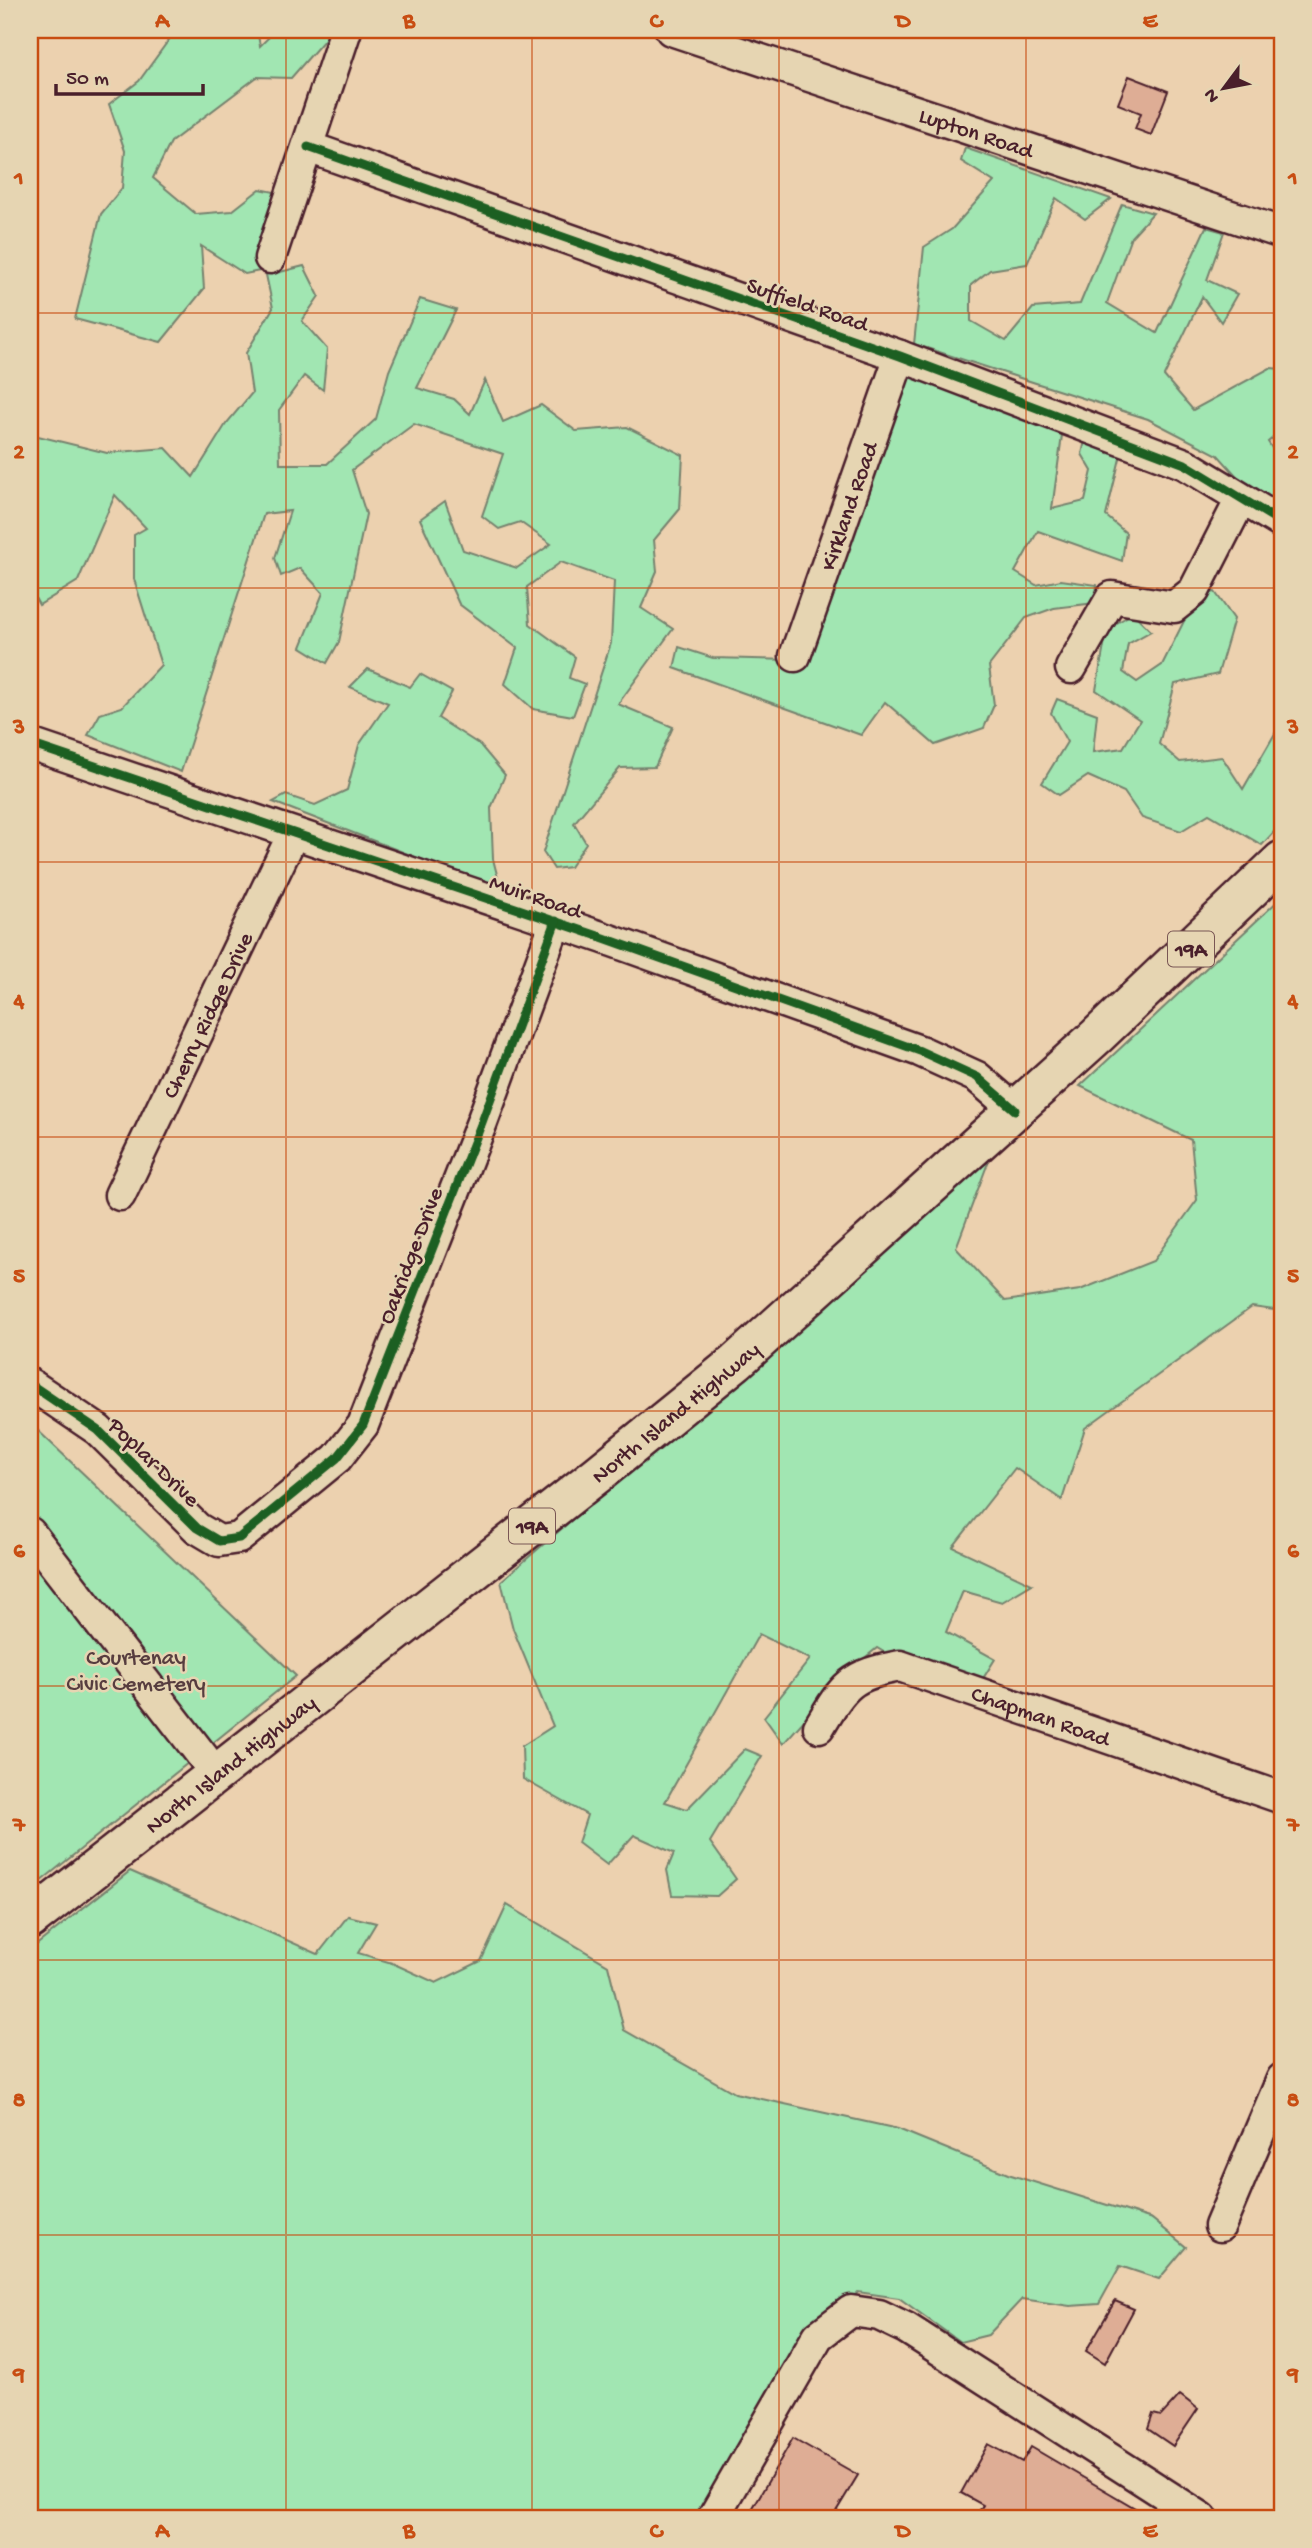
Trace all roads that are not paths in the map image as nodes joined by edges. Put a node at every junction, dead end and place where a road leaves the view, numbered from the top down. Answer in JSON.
{"nodes":[{"id":1,"x":346,"y":30,"type":"edge"},
{"id":2,"x":671,"y":30,"type":"edge"},
{"id":3,"x":308,"y":147,"type":"junction"},
{"id":4,"x":1282,"y":233,"type":"edge"},
{"id":5,"x":270,"y":258,"type":"dead end"},
{"id":6,"x":900,"y":356,"type":"junction"},
{"id":7,"x":1241,"y":499,"type":"junction"},
{"id":8,"x":1282,"y":523,"type":"edge"},
{"id":9,"x":795,"y":656,"type":"dead end"},
{"id":10,"x":1071,"y":668,"type":"dead end"},
{"id":11,"x":30,"y":744,"type":"edge"},
{"id":12,"x":293,"y":834,"type":"junction"},
{"id":13,"x":1282,"y":860,"type":"edge"},
{"id":14,"x":556,"y":921,"type":"junction"},
{"id":15,"x":1015,"y":1110,"type":"junction"},
{"id":16,"x":120,"y":1195,"type":"dead end"},
{"id":17,"x":30,"y":1384,"type":"edge"},
{"id":18,"x":30,"y":1533,"type":"edge"},
{"id":19,"x":219,"y":1541,"type":"joint"},
{"id":20,"x":819,"y":1727,"type":"dead end"},
{"id":21,"x":217,"y":1775,"type":"junction"},
{"id":22,"x":1282,"y":1798,"type":"edge"},
{"id":23,"x":30,"y":1920,"type":"edge"},
{"id":24,"x":1282,"y":2080,"type":"edge"},
{"id":25,"x":1220,"y":2227,"type":"dead end"},
{"id":26,"x":713,"y":2518,"type":"edge"},
{"id":27,"x":1202,"y":2518,"type":"edge"}],
"edges":[{"from":1,"to":3,"type":"street"},
{"from":2,"to":4,"type":"street","name":"Lupton Road"},
{"from":3,"to":5,"type":"street"},
{"from":3,"to":6,"type":"street","name":"Suffield Road"},
{"from":6,"to":7,"type":"street","name":"Suffield Road"},
{"from":6,"to":9,"type":"street","name":"Kirkland Road"},
{"from":7,"to":8,"type":"street","name":"Suffield Road"},
{"from":7,"to":10,"type":"street"},
{"from":11,"to":12,"type":"street","name":"Muir Road"},
{"from":12,"to":14,"type":"street","name":"Muir Road"},
{"from":12,"to":16,"type":"street","name":"Cherry Ridge Drive"},
{"from":13,"to":15,"type":"main road","name":"North Island Highway","number":"19A"},
{"from":14,"to":15,"type":"street","name":"Muir Road"},
{"from":14,"to":19,"type":"street","name":"Oakridge Drive"},
{"from":15,"to":21,"type":"main road","name":"North Island Highway","number":"19A"},
{"from":17,"to":19,"type":"street","name":"Poplar Drive"},
{"from":18,"to":21,"type":"street"},
{"from":20,"to":22,"type":"street","name":"Chapman Road"},
{"from":21,"to":23,"type":"main road","name":"North Island Highway","number":"19A"},
{"from":24,"to":25,"type":"street"},
{"from":26,"to":27,"type":"street"}]}
